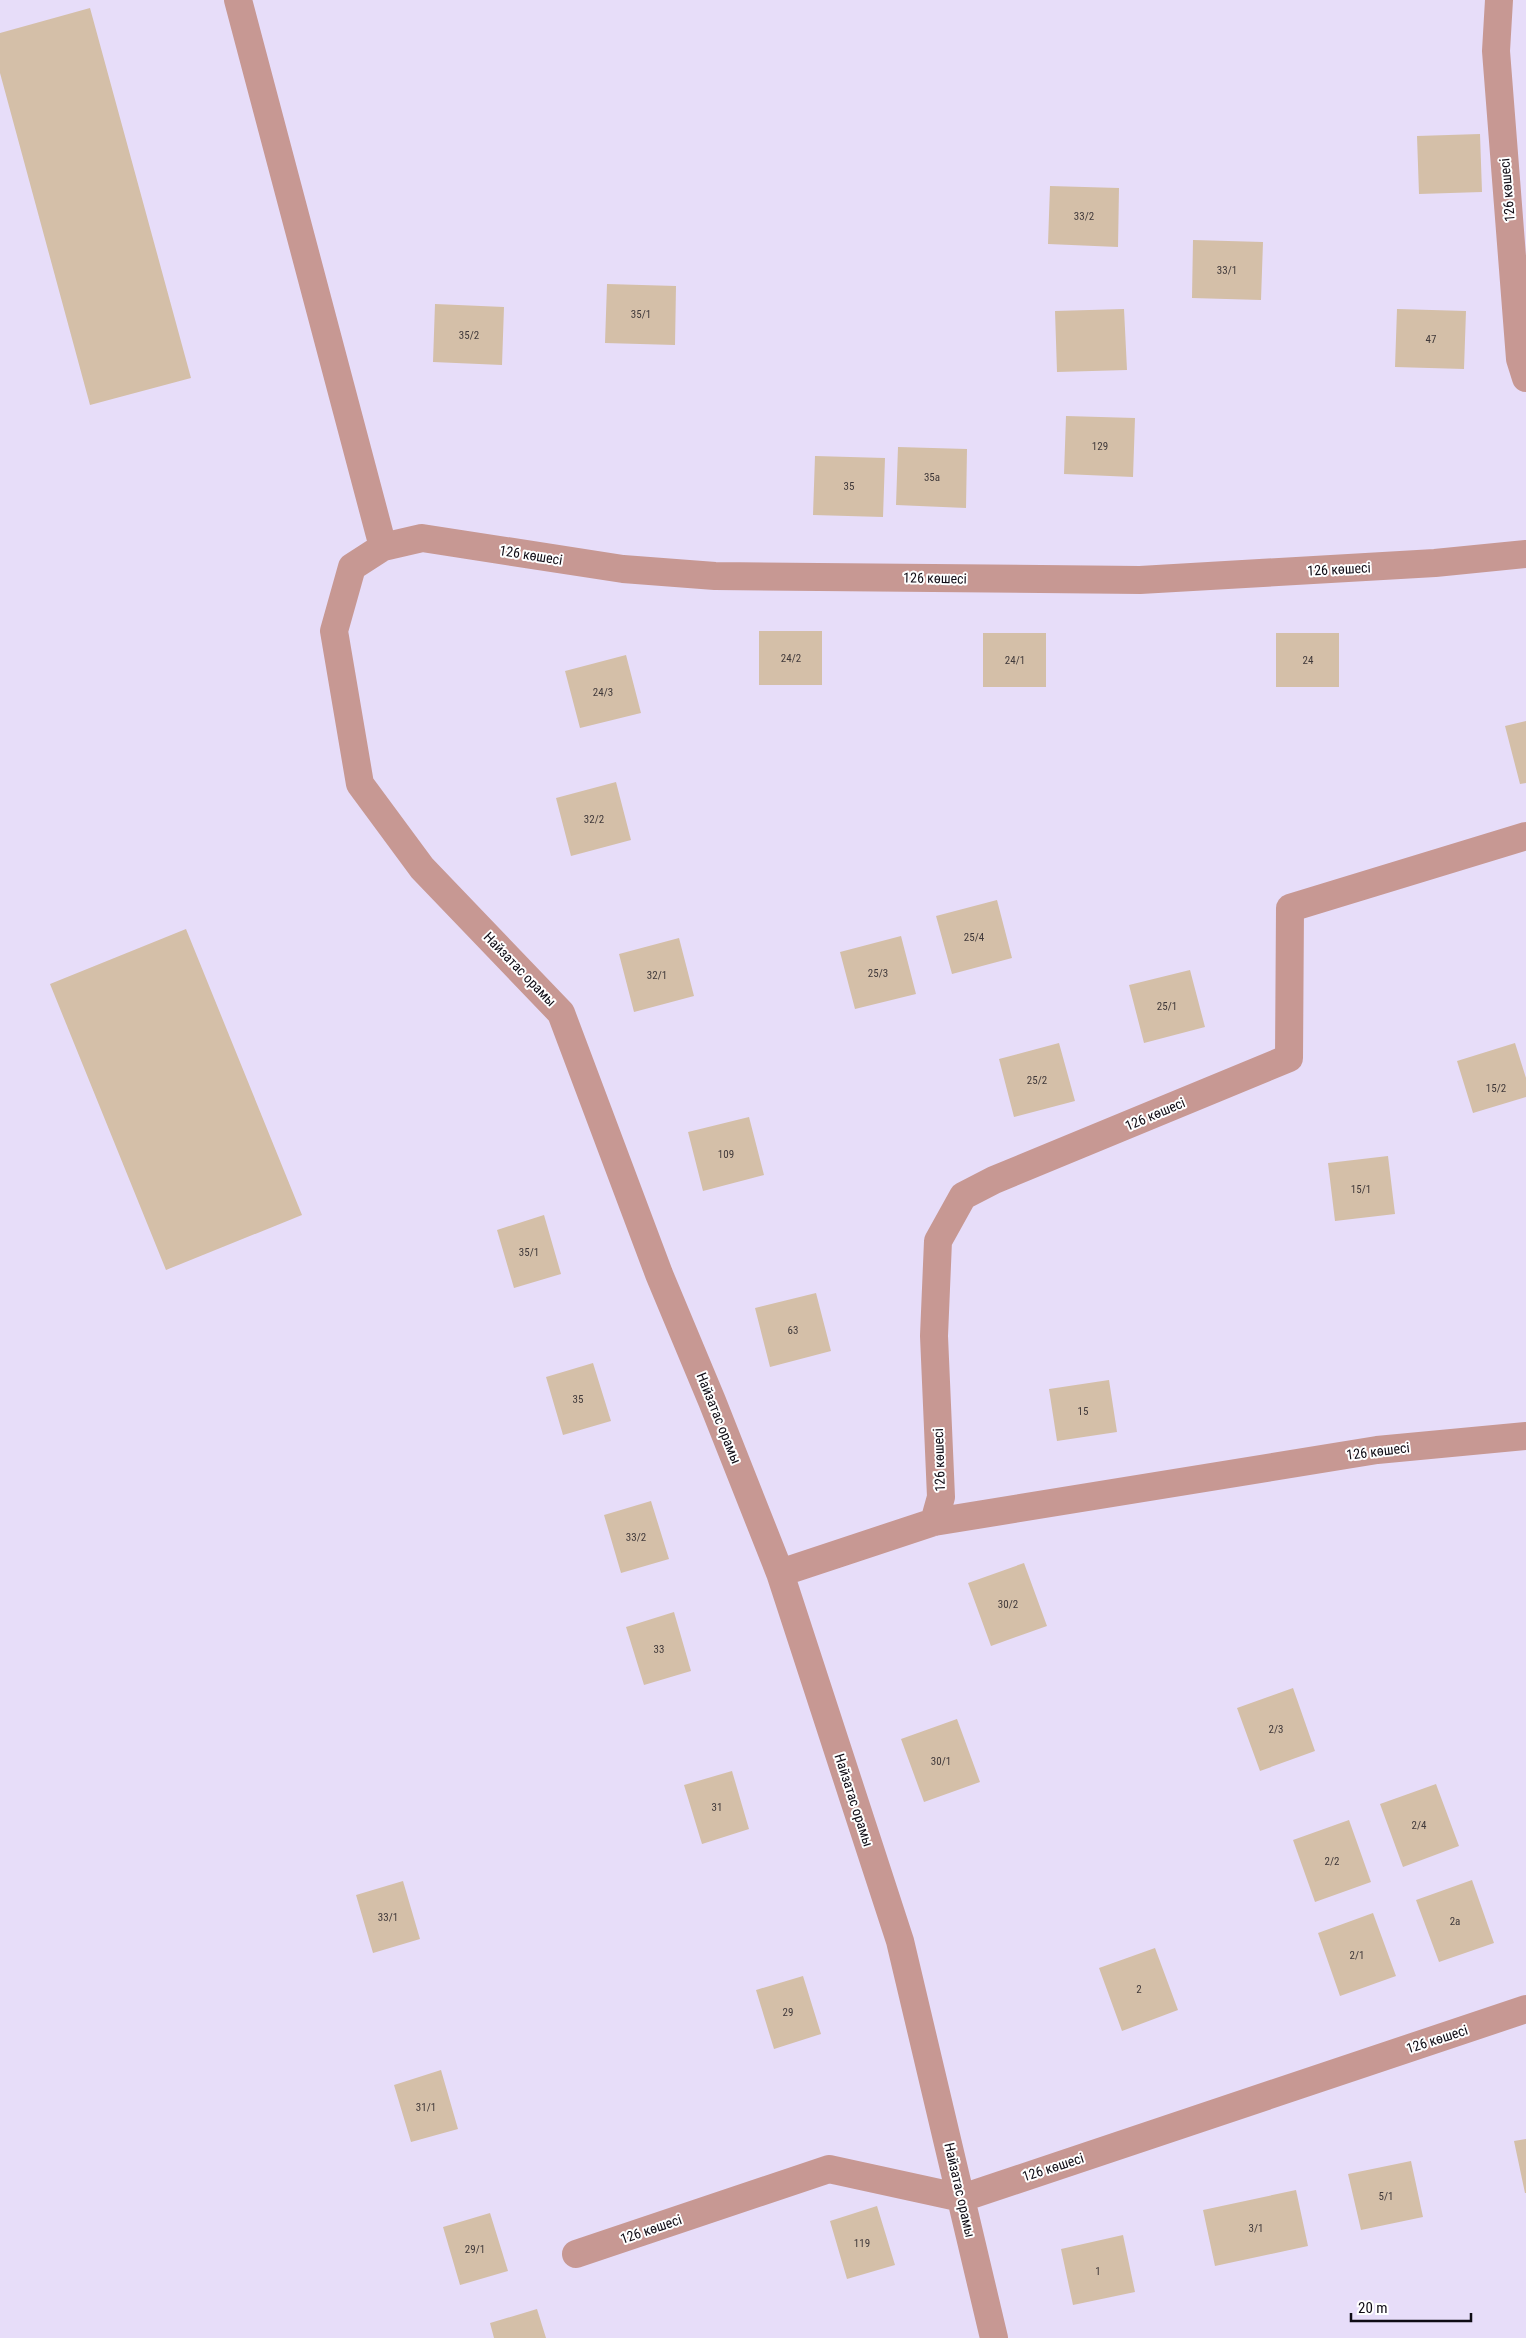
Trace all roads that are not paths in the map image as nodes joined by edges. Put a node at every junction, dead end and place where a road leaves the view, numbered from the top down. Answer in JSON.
{"nodes":[{"id":1,"x":238,"y":0,"type":"edge"},
{"id":2,"x":1500,"y":0,"type":"edge"},
{"id":3,"x":1526,"y":378,"type":"edge"},
{"id":4,"x":383,"y":547,"type":"junction"},
{"id":5,"x":1526,"y":554,"type":"edge"},
{"id":6,"x":352,"y":567,"type":"joint"},
{"id":7,"x":1526,"y":836,"type":"edge"},
{"id":8,"x":1526,"y":1436,"type":"edge"},
{"id":9,"x":934,"y":1522,"type":"junction"},
{"id":10,"x":780,"y":1573,"type":"junction"},
{"id":11,"x":1526,"y":2009,"type":"edge"},
{"id":12,"x":962,"y":2198,"type":"junction"},
{"id":13,"x":576,"y":2254,"type":"dead end"},
{"id":14,"x":994,"y":2338,"type":"edge"}],
"edges":[{"from":1,"to":4,"type":"street"},
{"from":2,"to":3,"type":"street","name":"126 көшесі"},
{"from":4,"to":5,"type":"street","name":"126 көшесі"},
{"from":4,"to":6,"type":"street","name":"126 көшесі"},
{"from":6,"to":10,"type":"street","name":"Найзатас орамы"},
{"from":7,"to":9,"type":"street","name":"126 көшесі"},
{"from":8,"to":9,"type":"street","name":"126 көшесі"},
{"from":9,"to":10,"type":"street","name":"126 көшесі"},
{"from":10,"to":12,"type":"street","name":"Найзатас орамы"},
{"from":11,"to":12,"type":"street","name":"126 көшесі"},
{"from":12,"to":13,"type":"street","name":"126 көшесі"},
{"from":12,"to":14,"type":"street","name":"Найзатас орамы"}]}
